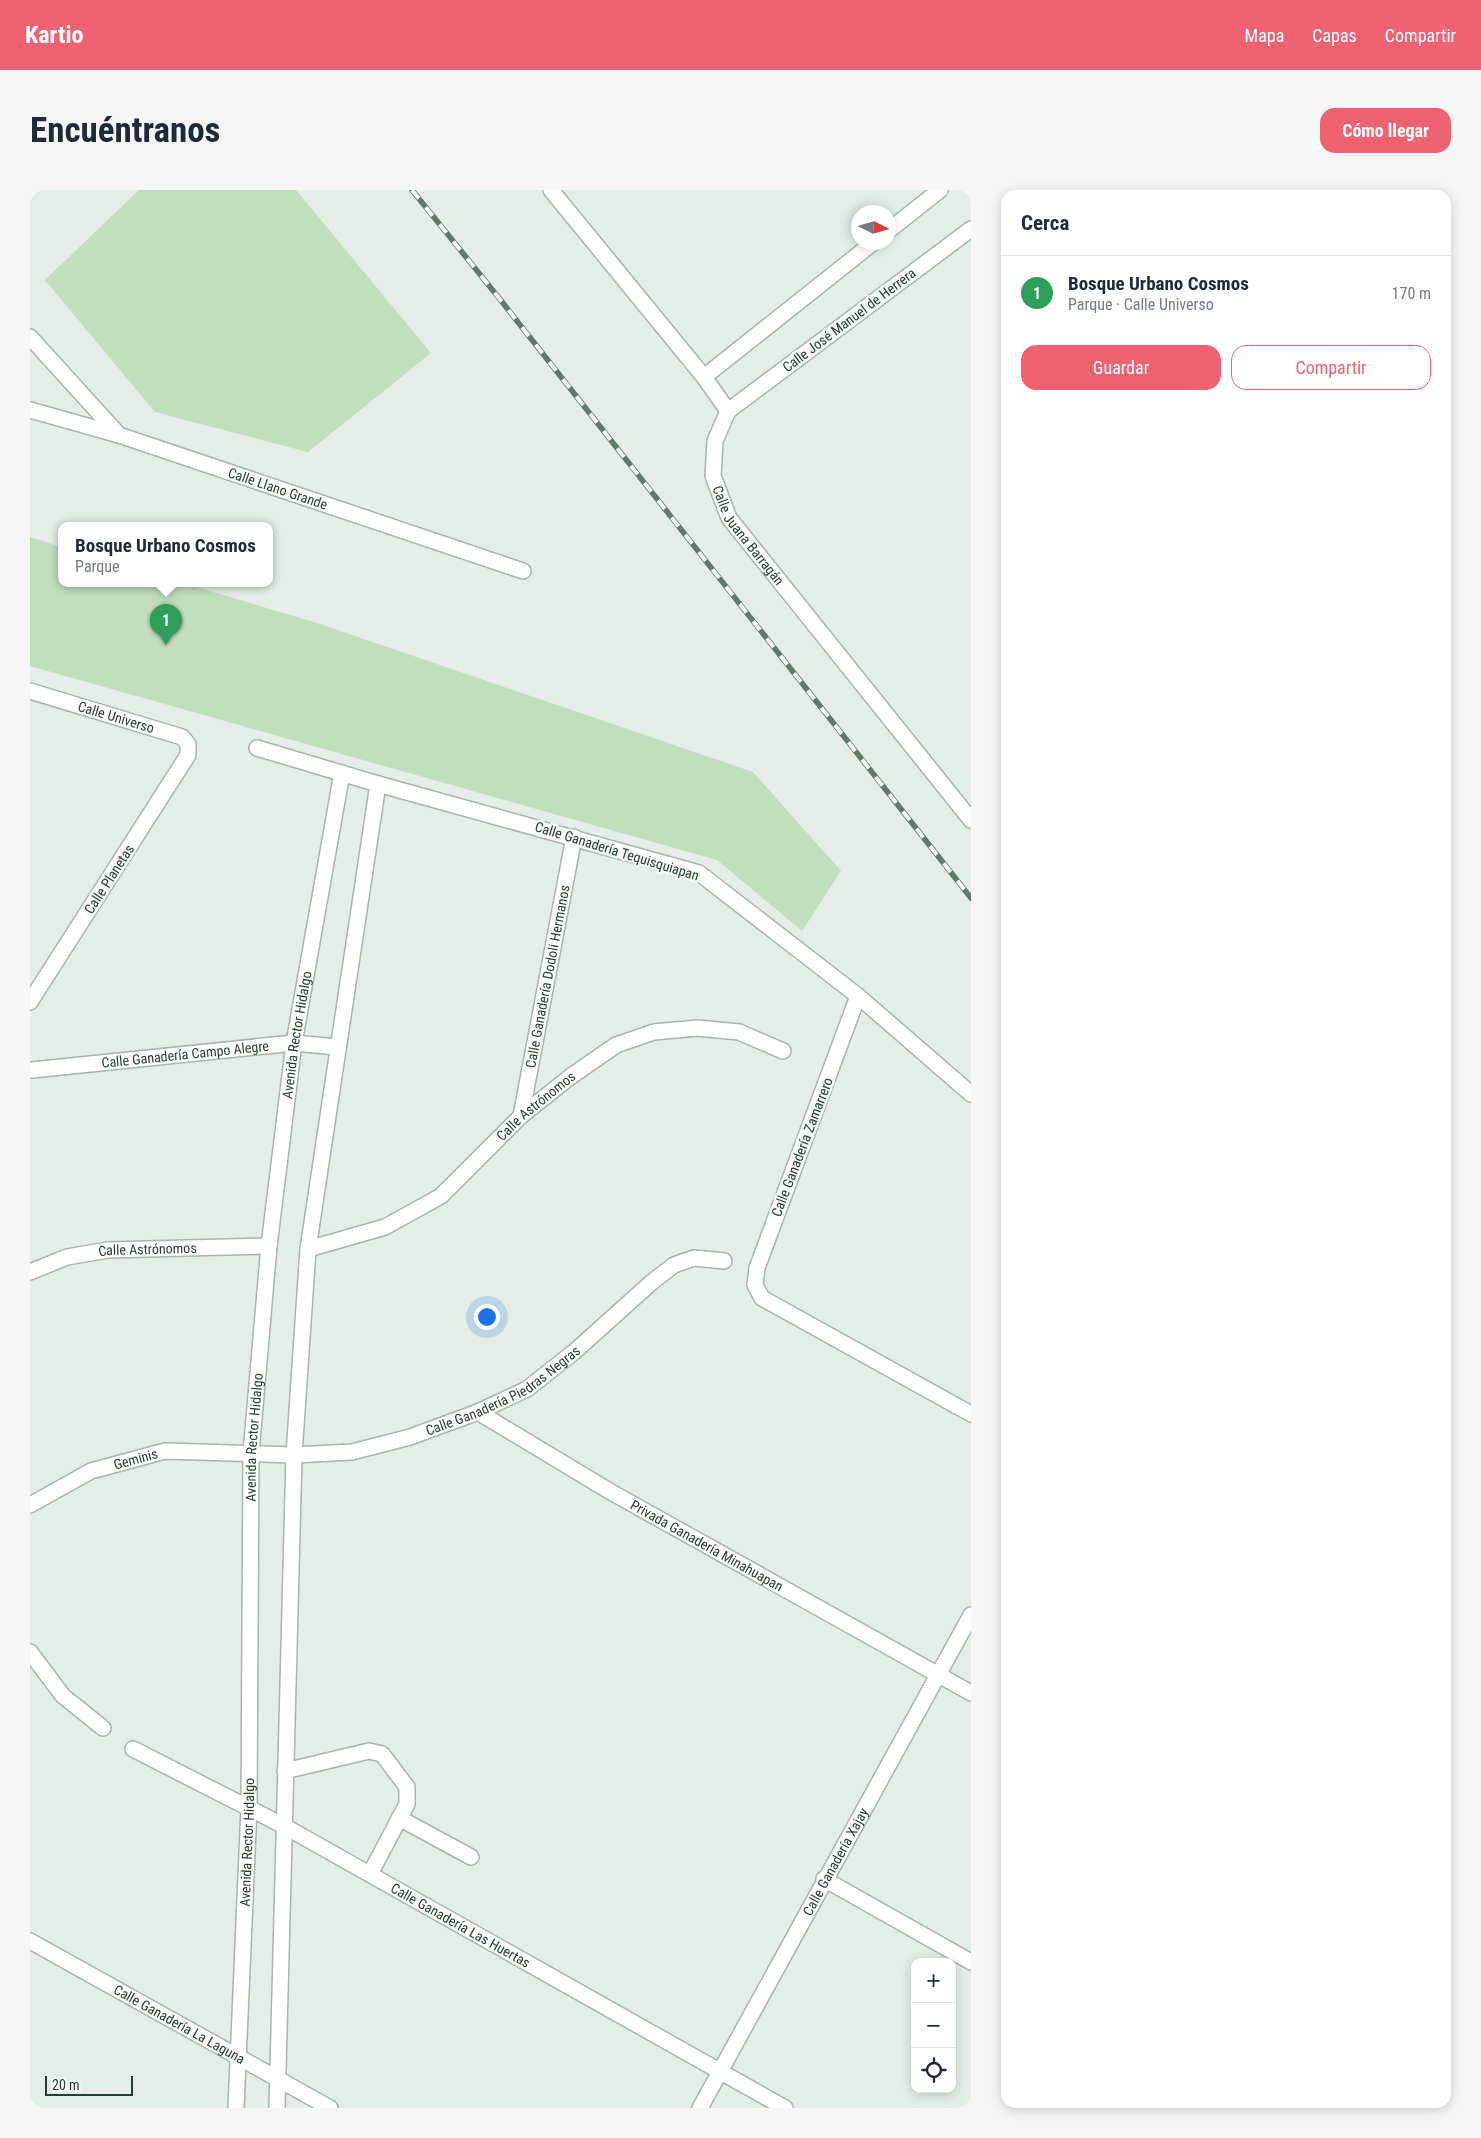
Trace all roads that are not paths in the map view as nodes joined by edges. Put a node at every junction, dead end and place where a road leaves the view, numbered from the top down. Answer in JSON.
{"nodes":[{"id":1,"x":940,"y":190,"type":"edge"},
{"id":2,"x":556,"y":192,"type":"edge"},
{"id":3,"x":896,"y":225,"type":"edge"},
{"id":4,"x":971,"y":228,"type":"edge"},
{"id":5,"x":864,"y":250,"type":"edge"},
{"id":6,"x":30,"y":337,"type":"edge"},
{"id":7,"x":704,"y":377,"type":"junction"},
{"id":8,"x":30,"y":410,"type":"edge"},
{"id":9,"x":728,"y":411,"type":"junction"},
{"id":10,"x":119,"y":435,"type":"junction"},
{"id":11,"x":523,"y":571,"type":"dead end"},
{"id":12,"x":30,"y":691,"type":"edge"},
{"id":13,"x":257,"y":748,"type":"dead end"},
{"id":14,"x":188,"y":755,"type":"joint"},
{"id":15,"x":342,"y":773,"type":"junction"},
{"id":16,"x":378,"y":784,"type":"junction"},
{"id":17,"x":971,"y":820,"type":"edge"},
{"id":18,"x":574,"y":837,"type":"junction"},
{"id":19,"x":32,"y":996,"type":"edge"},
{"id":20,"x":858,"y":996,"type":"junction"},
{"id":21,"x":294,"y":1043,"type":"junction"},
{"id":22,"x":337,"y":1047,"type":"junction"},
{"id":23,"x":783,"y":1051,"type":"dead end"},
{"id":24,"x":32,"y":1070,"type":"dead end"},
{"id":25,"x":971,"y":1094,"type":"edge"},
{"id":26,"x":521,"y":1116,"type":"junction"},
{"id":27,"x":269,"y":1246,"type":"junction"},
{"id":28,"x":308,"y":1249,"type":"junction"},
{"id":29,"x":724,"y":1260,"type":"dead end"},
{"id":30,"x":30,"y":1272,"type":"edge"},
{"id":31,"x":478,"y":1412,"type":"junction"},
{"id":32,"x":971,"y":1414,"type":"edge"},
{"id":33,"x":251,"y":1453,"type":"junction"},
{"id":34,"x":294,"y":1455,"type":"junction"},
{"id":35,"x":30,"y":1505,"type":"edge"},
{"id":36,"x":971,"y":1614,"type":"edge"},
{"id":37,"x":30,"y":1652,"type":"edge"},
{"id":38,"x":938,"y":1674,"type":"junction"},
{"id":39,"x":971,"y":1693,"type":"edge"},
{"id":40,"x":103,"y":1728,"type":"dead end"},
{"id":41,"x":133,"y":1750,"type":"dead end"},
{"id":42,"x":285,"y":1771,"type":"junction"},
{"id":43,"x":249,"y":1807,"type":"junction"},
{"id":44,"x":399,"y":1818,"type":"junction"},
{"id":45,"x":284,"y":1826,"type":"junction"},
{"id":46,"x":471,"y":1857,"type":"dead end"},
{"id":47,"x":370,"y":1874,"type":"junction"},
{"id":48,"x":824,"y":1879,"type":"junction"},
{"id":49,"x":30,"y":1940,"type":"edge"},
{"id":50,"x":971,"y":1962,"type":"edge"},
{"id":51,"x":238,"y":2056,"type":"junction"},
{"id":52,"x":721,"y":2072,"type":"junction"},
{"id":53,"x":278,"y":2079,"type":"junction"},
{"id":54,"x":236,"y":2108,"type":"edge"},
{"id":55,"x":277,"y":2108,"type":"edge"},
{"id":56,"x":330,"y":2108,"type":"edge"},
{"id":57,"x":700,"y":2108,"type":"edge"},
{"id":58,"x":785,"y":2108,"type":"edge"}],
"edges":[{"from":1,"to":3,"type":"street"},
{"from":2,"to":7,"type":"street"},
{"from":4,"to":9,"type":"street","name":"Calle José Manuel de Herrera"},
{"from":5,"to":7,"type":"street"},
{"from":6,"to":10,"type":"street"},
{"from":7,"to":9,"type":"street"},
{"from":8,"to":10,"type":"street","name":"Calle Llano Grande"},
{"from":9,"to":17,"type":"street","name":"Calle Juana Barragán"},
{"from":10,"to":11,"type":"street","name":"Calle Llano Grande"},
{"from":12,"to":14,"type":"street","name":"Calle Universo"},
{"from":13,"to":15,"type":"street","name":"Calle Ganadería Tequisquiapan"},
{"from":14,"to":19,"type":"street","name":"Calle Planetas"},
{"from":15,"to":16,"type":"street","name":"Calle Ganadería Tequisquiapan"},
{"from":15,"to":21,"type":"street","name":"Avenida Rector Hidalgo"},
{"from":16,"to":18,"type":"street","name":"Calle Ganadería Tequisquiapan"},
{"from":16,"to":22,"type":"street"},
{"from":18,"to":20,"type":"street","name":"Calle Ganadería Tequisquiapan"},
{"from":18,"to":26,"type":"street","name":"Calle Ganadería Dodoli Hermanos"},
{"from":20,"to":25,"type":"street","name":"Calle Ganadería Tequisquiapan"},
{"from":20,"to":32,"type":"street","name":"Calle Ganadería Zamarrero"},
{"from":21,"to":22,"type":"street","name":"Calle Ganadería Campo Alegre"},
{"from":21,"to":24,"type":"street","name":"Calle Ganadería Campo Alegre"},
{"from":21,"to":27,"type":"street","name":"Avenida Rector Hidalgo"},
{"from":22,"to":28,"type":"street"},
{"from":23,"to":26,"type":"street","name":"Calle Astrónomos"},
{"from":26,"to":28,"type":"street","name":"Calle Astrónomos"},
{"from":27,"to":30,"type":"street","name":"Calle Astrónomos"},
{"from":27,"to":33,"type":"street","name":"Avenida Rector Hidalgo"},
{"from":28,"to":34,"type":"street"},
{"from":29,"to":31,"type":"street","name":"Calle Ganadería Piedras Negras"},
{"from":31,"to":34,"type":"street","name":"Calle Ganadería Piedras Negras"},
{"from":31,"to":38,"type":"street","name":"Privada Ganadería Minahuapan"},
{"from":33,"to":34,"type":"street","name":"Calle Ganadería Piedras Negras"},
{"from":33,"to":35,"type":"street","name":"Geminis"},
{"from":33,"to":43,"type":"street","name":"Avenida Rector Hidalgo"},
{"from":34,"to":42,"type":"street"},
{"from":36,"to":38,"type":"street","name":"Calle Ganadería Xajay"},
{"from":37,"to":40,"type":"street"},
{"from":38,"to":39,"type":"street","name":"Privada Ganadería Minahuapan"},
{"from":38,"to":48,"type":"street","name":"Calle Ganadería Xajay"},
{"from":41,"to":43,"type":"street","name":"Calle Ganadería Las Huertas"},
{"from":42,"to":44,"type":"street"},
{"from":42,"to":45,"type":"street"},
{"from":43,"to":45,"type":"street","name":"Calle Ganadería Las Huertas"},
{"from":43,"to":51,"type":"street","name":"Avenida Rector Hidalgo"},
{"from":44,"to":46,"type":"street"},
{"from":44,"to":47,"type":"street"},
{"from":45,"to":47,"type":"street","name":"Calle Ganadería Las Huertas"},
{"from":45,"to":53,"type":"street"},
{"from":47,"to":52,"type":"street","name":"Calle Ganadería Las Huertas"},
{"from":48,"to":50,"type":"street"},
{"from":48,"to":52,"type":"street","name":"Calle Ganadería Xajay"},
{"from":49,"to":51,"type":"street","name":"Calle Ganadería La Laguna"},
{"from":51,"to":53,"type":"street","name":"Calle Ganadería La Laguna"},
{"from":51,"to":54,"type":"street","name":"Avenida Rector Hidalgo"},
{"from":52,"to":57,"type":"street","name":"Calle Ganadería Xajay"},
{"from":52,"to":58,"type":"street","name":"Calle Ganadería Las Huertas"},
{"from":53,"to":55,"type":"street"},
{"from":53,"to":56,"type":"street","name":"Calle Ganadería La Laguna"}]}
